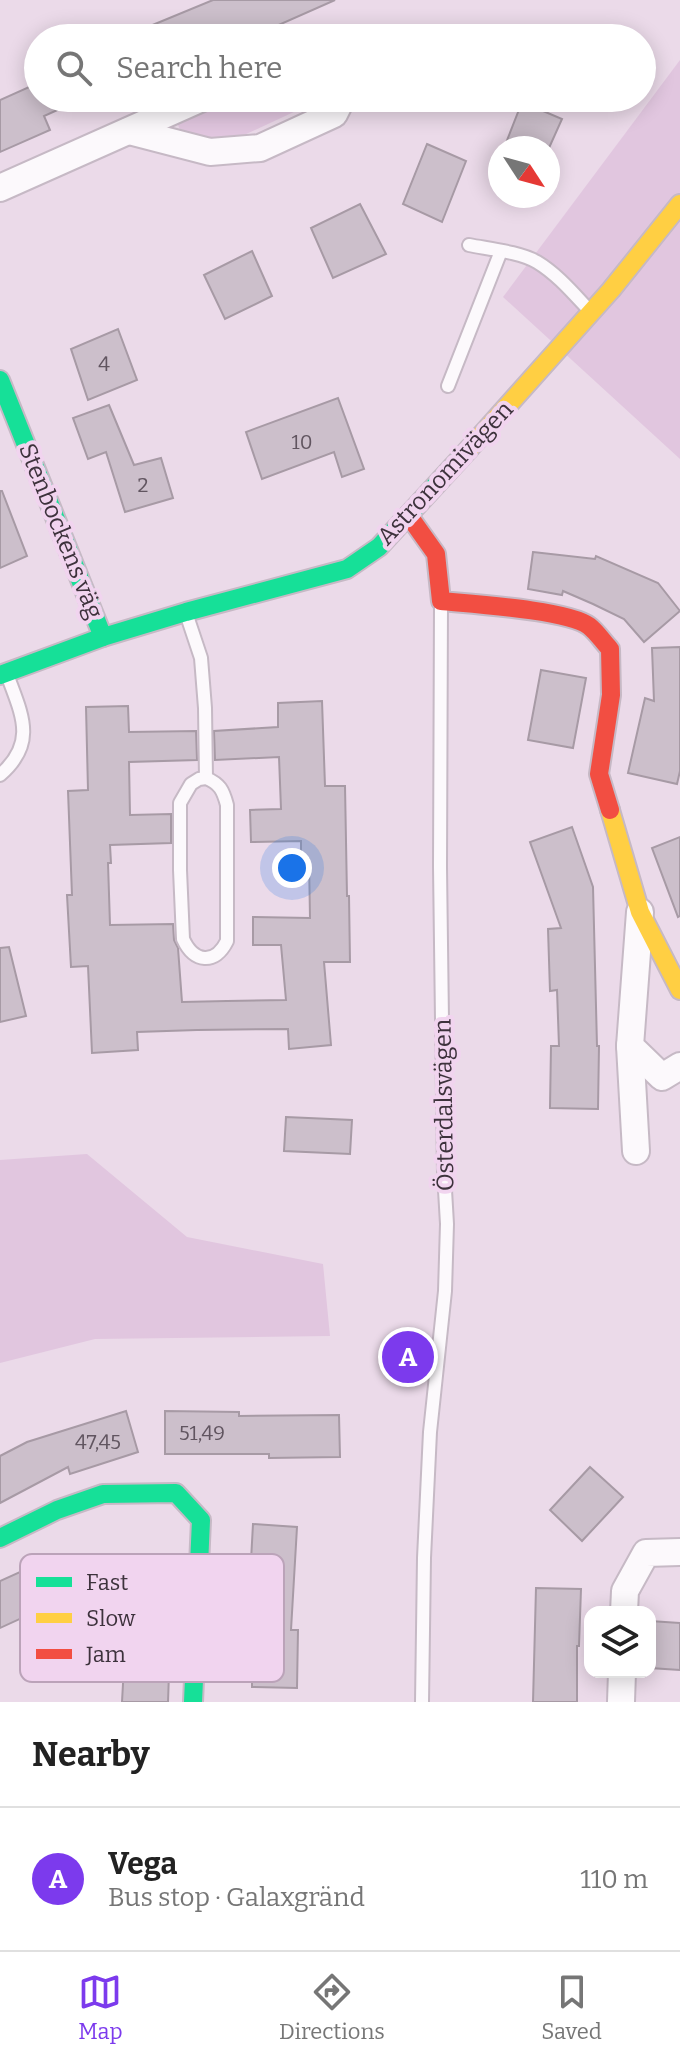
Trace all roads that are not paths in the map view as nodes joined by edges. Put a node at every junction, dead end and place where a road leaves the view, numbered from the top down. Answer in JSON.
{"nodes":[{"id":1,"x":171,"y":112,"type":"edge"},
{"id":2,"x":335,"y":112,"type":"edge"},
{"id":3,"x":129,"y":131,"type":"junction"},
{"id":4,"x":0,"y":188,"type":"edge"},
{"id":5,"x":680,"y":204,"type":"edge"},
{"id":6,"x":469,"y":245,"type":"dead end"},
{"id":7,"x":501,"y":251,"type":"junction"},
{"id":8,"x":592,"y":312,"type":"junction"},
{"id":9,"x":0,"y":380,"type":"edge"},
{"id":10,"x":448,"y":386,"type":"dead end"},
{"id":11,"x":409,"y":516,"type":"junction"},
{"id":12,"x":441,"y":601,"type":"junction"},
{"id":13,"x":186,"y":612,"type":"junction"},
{"id":14,"x":103,"y":637,"type":"junction"},
{"id":15,"x":3,"y":674,"type":"edge"},
{"id":16,"x":0,"y":775,"type":"edge"},
{"id":17,"x":206,"y":778,"type":"junction"},
{"id":18,"x":640,"y":912,"type":"junction"},
{"id":19,"x":680,"y":990,"type":"edge"},
{"id":20,"x":630,"y":1046,"type":"junction"},
{"id":21,"x":680,"y":1066,"type":"edge"},
{"id":22,"x":636,"y":1151,"type":"dead end"},
{"id":23,"x":0,"y":1538,"type":"edge"},
{"id":24,"x":680,"y":1552,"type":"edge"},
{"id":25,"x":200,"y":1554,"type":"edge"},
{"id":26,"x":624,"y":1606,"type":"edge"},
{"id":27,"x":622,"y":1678,"type":"edge"},
{"id":28,"x":194,"y":1682,"type":"edge"},
{"id":29,"x":193,"y":1702,"type":"edge"},
{"id":30,"x":422,"y":1702,"type":"edge"},
{"id":31,"x":621,"y":1702,"type":"edge"}],
"edges":[{"from":1,"to":3,"type":"street"},
{"from":2,"to":3,"type":"street"},
{"from":3,"to":4,"type":"street"},
{"from":5,"to":8,"type":"street","name":"Astronomivägen"},
{"from":6,"to":7,"type":"lane"},
{"from":7,"to":8,"type":"lane"},
{"from":7,"to":10,"type":"lane"},
{"from":8,"to":11,"type":"street","name":"Astronomivägen"},
{"from":9,"to":14,"type":"street","name":"Stenbockens väg"},
{"from":11,"to":12,"type":"street","name":"Österdalsvägen"},
{"from":11,"to":13,"type":"street","name":"Astronomivägen"},
{"from":12,"to":18,"type":"street"},
{"from":12,"to":30,"type":"lane","name":"Österdalsvägen"},
{"from":13,"to":14,"type":"street","name":"Astronomivägen"},
{"from":13,"to":17,"type":"lane"},
{"from":14,"to":15,"type":"street","name":"Astronomivägen"},
{"from":15,"to":16,"type":"lane"},
{"from":17,"to":17,"type":"lane"},
{"from":18,"to":19,"type":"street"},
{"from":18,"to":20,"type":"street"},
{"from":20,"to":21,"type":"street"},
{"from":20,"to":22,"type":"street"},
{"from":23,"to":25,"type":"street"},
{"from":24,"to":26,"type":"street"},
{"from":27,"to":31,"type":"street"},
{"from":28,"to":29,"type":"street"}]}
